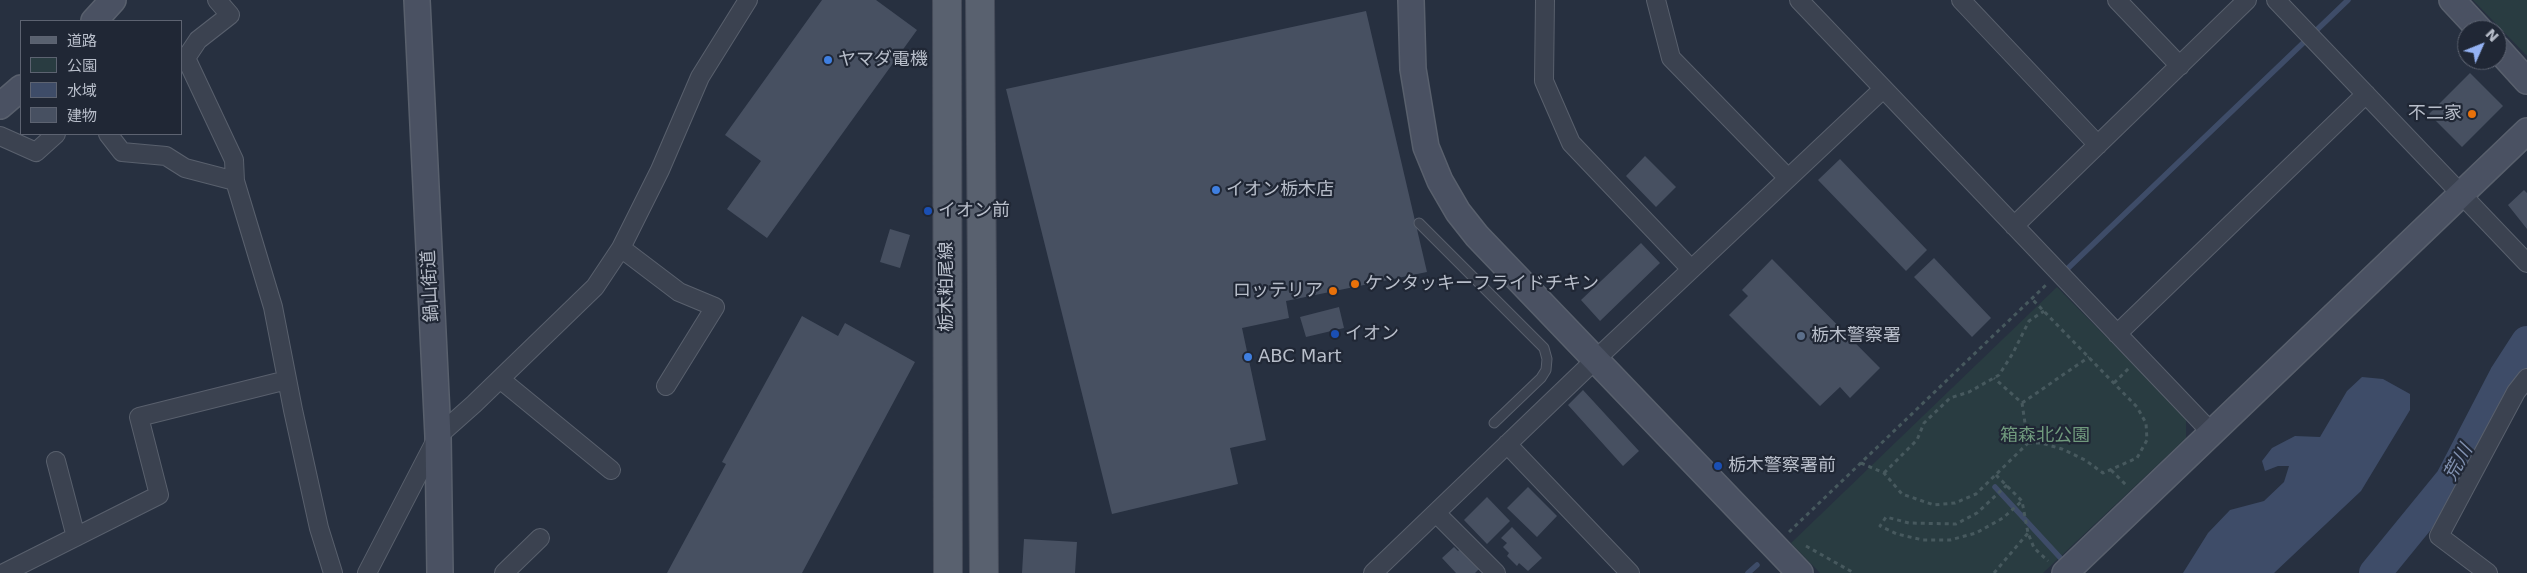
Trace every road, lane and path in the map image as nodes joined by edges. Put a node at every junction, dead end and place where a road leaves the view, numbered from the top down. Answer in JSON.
{"nodes":[{"id":1,"x":113,"y":0,"type":"edge"},
{"id":2,"x":217,"y":0,"type":"edge"},
{"id":3,"x":417,"y":0,"type":"edge"},
{"id":4,"x":748,"y":0,"type":"edge"},
{"id":5,"x":947,"y":0,"type":"edge"},
{"id":6,"x":980,"y":0,"type":"edge"},
{"id":7,"x":1411,"y":0,"type":"edge"},
{"id":8,"x":1545,"y":0,"type":"edge"},
{"id":9,"x":1656,"y":0,"type":"edge"},
{"id":10,"x":1799,"y":0,"type":"edge"},
{"id":11,"x":1961,"y":0,"type":"edge"},
{"id":12,"x":2117,"y":0,"type":"edge"},
{"id":13,"x":2247,"y":0,"type":"edge"},
{"id":14,"x":2276,"y":0,"type":"edge"},
{"id":15,"x":2452,"y":0,"type":"edge"},
{"id":16,"x":95,"y":20,"type":"edge"},
{"id":17,"x":2471,"y":20,"type":"edge"},
{"id":18,"x":2507,"y":59,"type":"edge"},
{"id":19,"x":2180,"y":66,"type":"junction"},
{"id":20,"x":2527,"y":81,"type":"edge"},
{"id":21,"x":1883,"y":88,"type":"junction"},
{"id":22,"x":20,"y":89,"type":"edge"},
{"id":23,"x":2366,"y":94,"type":"junction"},
{"id":24,"x":0,"y":106,"type":"edge"},
{"id":25,"x":2527,"y":131,"type":"edge"},
{"id":26,"x":55,"y":135,"type":"edge"},
{"id":27,"x":109,"y":135,"type":"edge"},
{"id":28,"x":0,"y":136,"type":"edge"},
{"id":29,"x":2098,"y":145,"type":"junction"},
{"id":30,"x":1788,"y":178,"type":"junction"},
{"id":31,"x":235,"y":180,"type":"junction"},
{"id":32,"x":2461,"y":194,"type":"junction"},
{"id":33,"x":1419,"y":223,"type":"dead end"},
{"id":34,"x":2014,"y":226,"type":"junction"},
{"id":35,"x":621,"y":248,"type":"junction"},
{"id":36,"x":2527,"y":263,"type":"edge"},
{"id":37,"x":1691,"y":269,"type":"junction"},
{"id":38,"x":2059,"y":273,"type":"junction"},
{"id":39,"x":2031,"y":298,"type":"dead end"},
{"id":40,"x":2044,"y":311,"type":"junction"},
{"id":41,"x":2117,"y":334,"type":"junction"},
{"id":42,"x":2089,"y":357,"type":"junction"},
{"id":43,"x":1595,"y":360,"type":"junction"},
{"id":44,"x":1994,"y":378,"type":"junction"},
{"id":45,"x":2527,"y":378,"type":"edge"},
{"id":46,"x":500,"y":379,"type":"junction"},
{"id":47,"x":287,"y":380,"type":"junction"},
{"id":48,"x":666,"y":386,"type":"dead end"},
{"id":49,"x":2022,"y":403,"type":"junction"},
{"id":50,"x":1494,"y":423,"type":"dead end"},
{"id":51,"x":2212,"y":433,"type":"junction"},
{"id":52,"x":438,"y":436,"type":"junction"},
{"id":53,"x":2028,"y":443,"type":"junction"},
{"id":54,"x":1507,"y":444,"type":"junction"},
{"id":55,"x":56,"y":461,"type":"dead end"},
{"id":56,"x":1861,"y":463,"type":"junction"},
{"id":57,"x":611,"y":470,"type":"dead end"},
{"id":58,"x":1884,"y":473,"type":"junction"},
{"id":59,"x":1996,"y":475,"type":"junction"},
{"id":60,"x":2007,"y":485,"type":"junction"},
{"id":61,"x":2022,"y":501,"type":"junction"},
{"id":62,"x":1436,"y":513,"type":"junction"},
{"id":63,"x":2028,"y":533,"type":"junction"},
{"id":64,"x":76,"y":537,"type":"junction"},
{"id":65,"x":540,"y":538,"type":"dead end"},
{"id":66,"x":1794,"y":540,"type":"dead end"},
{"id":67,"x":1803,"y":544,"type":"dead end"},
{"id":68,"x":2060,"y":570,"type":"edge"},
{"id":69,"x":4,"y":573,"type":"edge"},
{"id":70,"x":333,"y":573,"type":"edge"},
{"id":71,"x":367,"y":573,"type":"edge"},
{"id":72,"x":440,"y":573,"type":"edge"},
{"id":73,"x":504,"y":573,"type":"edge"},
{"id":74,"x":948,"y":573,"type":"edge"},
{"id":75,"x":984,"y":573,"type":"edge"},
{"id":76,"x":1373,"y":573,"type":"edge"},
{"id":77,"x":1496,"y":573,"type":"edge"},
{"id":78,"x":1630,"y":573,"type":"edge"},
{"id":79,"x":1800,"y":573,"type":"edge"},
{"id":80,"x":1854,"y":573,"type":"edge"},
{"id":81,"x":1994,"y":573,"type":"edge"},
{"id":82,"x":2488,"y":573,"type":"edge"}],
"edges":[{"from":1,"to":16,"type":"street"},
{"from":2,"to":31,"type":"street"},
{"from":3,"to":52,"type":"street","name":"鍋山街道"},
{"from":4,"to":35,"type":"street"},
{"from":5,"to":74,"type":"main road","name":"栃木粕尾線"},
{"from":6,"to":75,"type":"main road","name":"栃木粕尾線"},
{"from":7,"to":43,"type":"street"},
{"from":8,"to":37,"type":"street"},
{"from":9,"to":30,"type":"street"},
{"from":10,"to":21,"type":"street"},
{"from":11,"to":29,"type":"street"},
{"from":12,"to":19,"type":"street"},
{"from":13,"to":19,"type":"street"},
{"from":14,"to":23,"type":"street"},
{"from":15,"to":17,"type":"street"},
{"from":18,"to":20,"type":"street"},
{"from":19,"to":29,"type":"street"},
{"from":21,"to":30,"type":"street"},
{"from":21,"to":34,"type":"street"},
{"from":22,"to":24,"type":"street"},
{"from":23,"to":32,"type":"street"},
{"from":23,"to":41,"type":"street"},
{"from":25,"to":32,"type":"street"},
{"from":26,"to":28,"type":"street"},
{"from":27,"to":31,"type":"street"},
{"from":29,"to":34,"type":"street"},
{"from":30,"to":37,"type":"street"},
{"from":31,"to":47,"type":"street"},
{"from":32,"to":36,"type":"street"},
{"from":32,"to":51,"type":"street"},
{"from":33,"to":50,"type":"lane"},
{"from":34,"to":38,"type":"street"},
{"from":35,"to":46,"type":"street"},
{"from":35,"to":48,"type":"street"},
{"from":37,"to":43,"type":"street"},
{"from":38,"to":41,"type":"street"},
{"from":38,"to":56,"type":"path"},
{"from":39,"to":40,"type":"path"},
{"from":40,"to":42,"type":"path"},
{"from":40,"to":44,"type":"path"},
{"from":41,"to":51,"type":"street"},
{"from":42,"to":49,"type":"path"},
{"from":42,"to":53,"type":"path"},
{"from":43,"to":54,"type":"street"},
{"from":43,"to":79,"type":"street"},
{"from":44,"to":49,"type":"path"},
{"from":44,"to":58,"type":"path"},
{"from":45,"to":82,"type":"street"},
{"from":46,"to":52,"type":"street"},
{"from":46,"to":57,"type":"street"},
{"from":47,"to":64,"type":"street"},
{"from":47,"to":70,"type":"street"},
{"from":49,"to":53,"type":"path"},
{"from":51,"to":68,"type":"street"},
{"from":52,"to":71,"type":"street"},
{"from":52,"to":72,"type":"street","name":"鍋山街道"},
{"from":53,"to":59,"type":"path"},
{"from":54,"to":62,"type":"street"},
{"from":54,"to":78,"type":"street"},
{"from":55,"to":64,"type":"street"},
{"from":56,"to":58,"type":"path"},
{"from":56,"to":66,"type":"path"},
{"from":58,"to":59,"type":"path"},
{"from":59,"to":60,"type":"path"},
{"from":60,"to":61,"type":"path"},
{"from":60,"to":61,"type":"path"},
{"from":61,"to":63,"type":"path"},
{"from":62,"to":76,"type":"street"},
{"from":62,"to":77,"type":"street"},
{"from":63,"to":68,"type":"path"},
{"from":63,"to":81,"type":"path"},
{"from":64,"to":69,"type":"street"},
{"from":65,"to":73,"type":"street"},
{"from":67,"to":80,"type":"path"}]}
